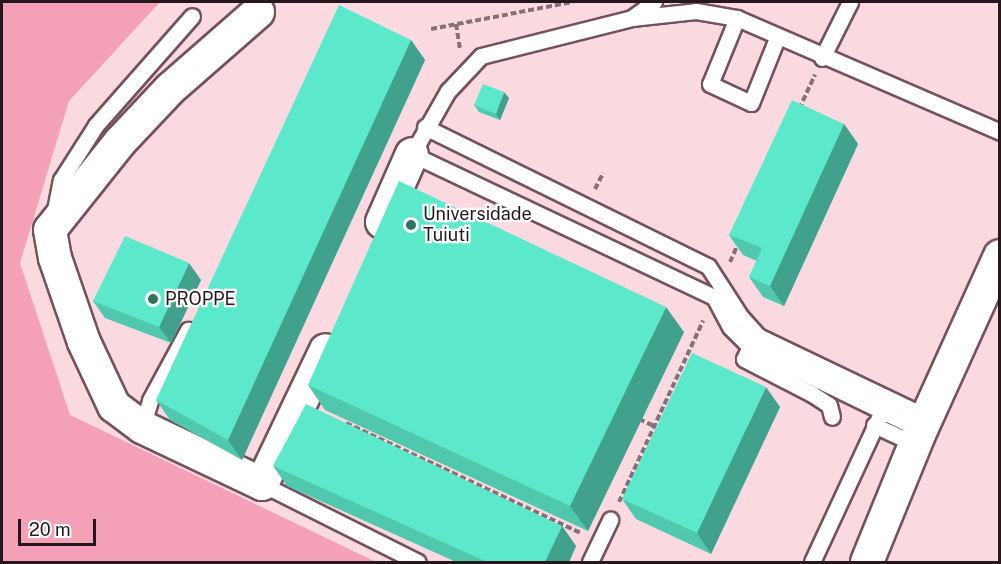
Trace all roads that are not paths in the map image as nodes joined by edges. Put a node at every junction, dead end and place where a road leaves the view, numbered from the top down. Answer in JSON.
{"nodes":[{"id":1,"x":654,"y":2,"type":"edge"},
{"id":2,"x":850,"y":2,"type":"edge"},
{"id":3,"x":258,"y":12,"type":"dead end"},
{"id":4,"x":192,"y":16,"type":"dead end"},
{"id":5,"x":632,"y":18,"type":"junction"},
{"id":6,"x":737,"y":18,"type":"junction"},
{"id":7,"x":777,"y":38,"type":"junction"},
{"id":8,"x":822,"y":58,"type":"junction"},
{"id":9,"x":999,"y":132,"type":"edge"},
{"id":10,"x":419,"y":140,"type":"junction"},
{"id":11,"x":50,"y":230,"type":"junction"},
{"id":12,"x":371,"y":247,"type":"edge"},
{"id":13,"x":999,"y":256,"type":"edge"},
{"id":14,"x":337,"y":326,"type":"edge"},
{"id":15,"x":188,"y":330,"type":"edge"},
{"id":16,"x":750,"y":347,"type":"junction"},
{"id":17,"x":883,"y":409,"type":"junction"},
{"id":18,"x":832,"y":417,"type":"dead end"},
{"id":19,"x":874,"y":425,"type":"junction"},
{"id":20,"x":142,"y":428,"type":"junction"},
{"id":21,"x":921,"y":430,"type":"junction"},
{"id":22,"x":262,"y":484,"type":"junction"},
{"id":23,"x":610,"y":520,"type":"road end"},
{"id":24,"x":418,"y":562,"type":"edge"},
{"id":25,"x":590,"y":562,"type":"edge"},
{"id":26,"x":812,"y":562,"type":"edge"},
{"id":27,"x":867,"y":562,"type":"edge"}],
"edges":[{"from":1,"to":5,"type":"lane"},
{"from":2,"to":8,"type":"lane"},
{"from":3,"to":11,"type":"street"},
{"from":4,"to":11,"type":"lane"},
{"from":5,"to":6,"type":"lane"},
{"from":5,"to":10,"type":"lane"},
{"from":6,"to":7,"type":"lane"},
{"from":6,"to":7,"type":"lane"},
{"from":7,"to":8,"type":"lane"},
{"from":8,"to":9,"type":"lane"},
{"from":10,"to":12,"type":"street"},
{"from":10,"to":16,"type":"lane"},
{"from":10,"to":21,"type":"lane"},
{"from":11,"to":20,"type":"street"},
{"from":13,"to":21,"type":"street"},
{"from":14,"to":22,"type":"street"},
{"from":15,"to":20,"type":"lane"},
{"from":16,"to":17,"type":"lane"},
{"from":16,"to":18,"type":"lane"},
{"from":17,"to":19,"type":"lane"},
{"from":17,"to":21,"type":"lane"},
{"from":19,"to":21,"type":"lane"},
{"from":19,"to":26,"type":"lane"},
{"from":20,"to":22,"type":"street"},
{"from":21,"to":27,"type":"street"},
{"from":22,"to":24,"type":"lane"},
{"from":23,"to":25,"type":"lane"}]}
